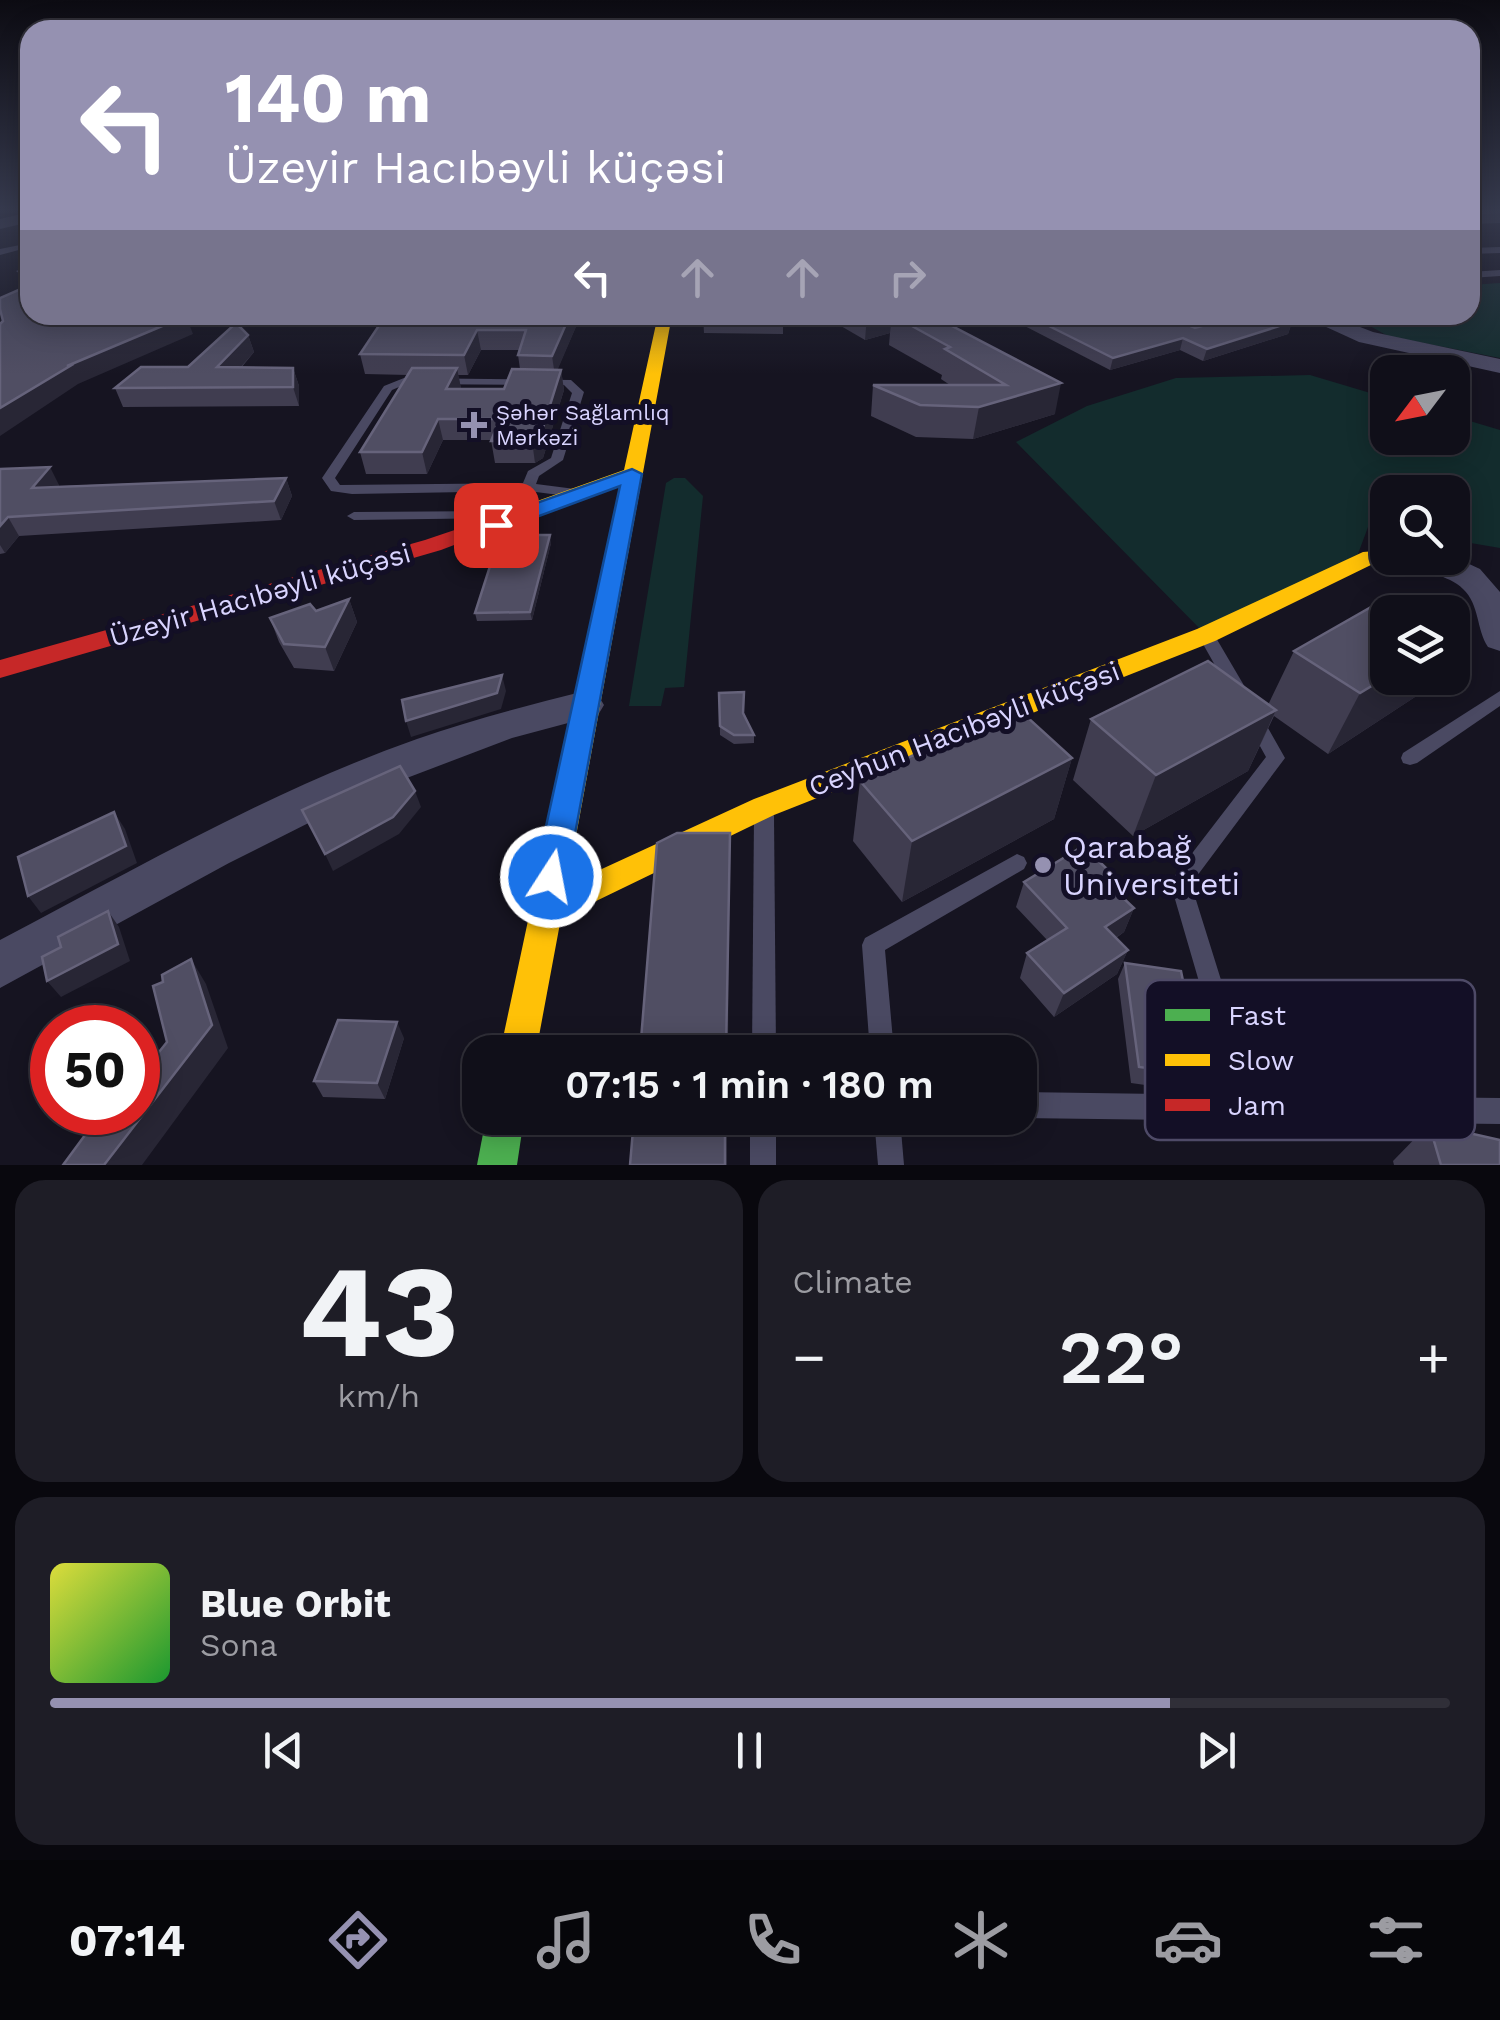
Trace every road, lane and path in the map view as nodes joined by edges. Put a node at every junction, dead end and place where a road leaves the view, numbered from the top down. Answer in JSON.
{"nodes":[{"id":1,"x":662,"y":325,"type":"edge"},
{"id":2,"x":1336,"y":325,"type":"edge"},
{"id":3,"x":1500,"y":366,"type":"edge"},
{"id":4,"x":632,"y":474,"type":"junction"},
{"id":5,"x":528,"y":487,"type":"junction"},
{"id":6,"x":580,"y":495,"type":"junction"},
{"id":7,"x":528,"y":514,"type":"junction"},
{"id":8,"x":354,"y":516,"type":"dead end"},
{"id":9,"x":1370,"y":557,"type":"edge"},
{"id":10,"x":1466,"y":575,"type":"edge"},
{"id":11,"x":1206,"y":635,"type":"junction"},
{"id":12,"x":1500,"y":640,"type":"edge"},
{"id":13,"x":0,"y":669,"type":"edge"},
{"id":14,"x":1500,"y":698,"type":"edge"},
{"id":15,"x":586,"y":705,"type":"junction"},
{"id":16,"x":1410,"y":758,"type":"dead end"},
{"id":17,"x":764,"y":807,"type":"junction"},
{"id":18,"x":1018,"y":864,"type":"dead end"},
{"id":19,"x":544,"y":911,"type":"junction"},
{"id":20,"x":0,"y":964,"type":"edge"},
{"id":21,"x":1210,"y":980,"type":"edge"},
{"id":22,"x":521,"y":1035,"type":"edge"},
{"id":23,"x":764,"y":1035,"type":"edge"},
{"id":24,"x":880,"y":1035,"type":"edge"},
{"id":25,"x":1037,"y":1104,"type":"edge"},
{"id":26,"x":1145,"y":1106,"type":"edge"},
{"id":27,"x":1475,"y":1111,"type":"edge"},
{"id":28,"x":1500,"y":1111,"type":"edge"},
{"id":29,"x":503,"y":1135,"type":"edge"},
{"id":30,"x":764,"y":1135,"type":"edge"},
{"id":31,"x":888,"y":1135,"type":"edge"},
{"id":32,"x":497,"y":1165,"type":"edge"},
{"id":33,"x":763,"y":1165,"type":"edge"},
{"id":34,"x":891,"y":1165,"type":"edge"}],
"edges":[{"from":1,"to":4,"type":"street"},
{"from":2,"to":3,"type":"street"},
{"from":4,"to":6,"type":"street","name":"Üzeyir Hacıbəyli küçəsi"},
{"from":4,"to":15,"type":"street"},
{"from":5,"to":5,"type":"lane"},
{"from":5,"to":6,"type":"lane"},
{"from":6,"to":7,"type":"street","name":"Üzeyir Hacıbəyli küçəsi"},
{"from":7,"to":8,"type":"lane"},
{"from":7,"to":13,"type":"street","name":"Üzeyir Hacıbəyli küçəsi"},
{"from":9,"to":11,"type":"street","name":"Ceyhun Hacıbəyli küçəsi"},
{"from":10,"to":12,"type":"street"},
{"from":11,"to":17,"type":"street","name":"Ceyhun Hacıbəyli küçəsi"},
{"from":11,"to":21,"type":"lane"},
{"from":14,"to":16,"type":"lane"},
{"from":15,"to":19,"type":"street"},
{"from":15,"to":20,"type":"street"},
{"from":17,"to":19,"type":"street","name":"Ceyhun Hacıbəyli küçəsi"},
{"from":17,"to":23,"type":"lane"},
{"from":18,"to":24,"type":"lane"},
{"from":19,"to":22,"type":"street"},
{"from":25,"to":26,"type":"lane"},
{"from":27,"to":28,"type":"lane"},
{"from":29,"to":32,"type":"street"},
{"from":30,"to":33,"type":"lane"},
{"from":31,"to":34,"type":"lane"}]}
